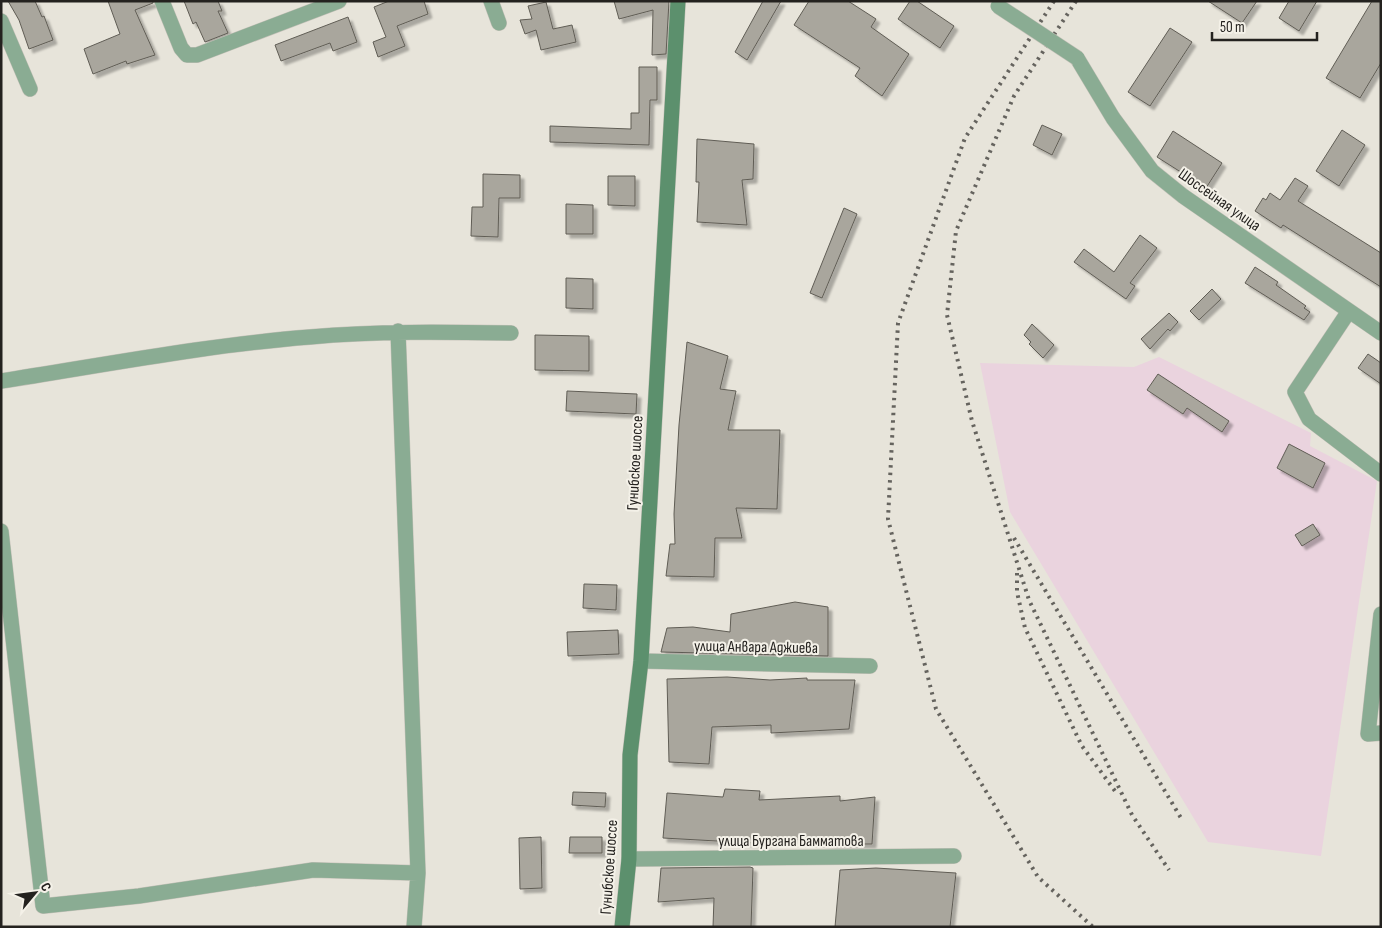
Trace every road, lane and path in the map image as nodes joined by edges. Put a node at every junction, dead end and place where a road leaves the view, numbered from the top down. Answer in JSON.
{"nodes":[{"id":1,"x":162,"y":1,"type":"edge"},
{"id":2,"x":491,"y":1,"type":"edge"},
{"id":3,"x":678,"y":1,"type":"edge"},
{"id":4,"x":331,"y":3,"type":"edge"},
{"id":5,"x":995,"y":4,"type":"edge"},
{"id":6,"x":1,"y":21,"type":"edge"},
{"id":7,"x":499,"y":23,"type":"dead end"},
{"id":8,"x":30,"y":89,"type":"dead end"},
{"id":9,"x":1349,"y":311,"type":"junction"},
{"id":10,"x":398,"y":331,"type":"junction"},
{"id":11,"x":511,"y":333,"type":"dead end"},
{"id":12,"x":1381,"y":333,"type":"edge"},
{"id":13,"x":1,"y":381,"type":"edge"},
{"id":14,"x":1381,"y":474,"type":"edge"},
{"id":15,"x":1,"y":531,"type":"edge"},
{"id":16,"x":1381,"y":614,"type":"edge"},
{"id":17,"x":641,"y":661,"type":"junction"},
{"id":18,"x":870,"y":666,"type":"dead end"},
{"id":19,"x":1381,"y":734,"type":"edge"},
{"id":20,"x":954,"y":856,"type":"dead end"},
{"id":21,"x":629,"y":859,"type":"junction"},
{"id":22,"x":418,"y":873,"type":"junction"},
{"id":23,"x":414,"y":927,"type":"edge"},
{"id":24,"x":622,"y":927,"type":"edge"}],
"edges":[{"from":1,"to":4,"type":"street"},
{"from":2,"to":7,"type":"street"},
{"from":3,"to":17,"type":"main road","name":"Гунибское шоссе"},
{"from":5,"to":9,"type":"street","name":"Шоссейная улица","bridge":true},
{"from":6,"to":8,"type":"street"},
{"from":9,"to":12,"type":"street","name":"Шоссейная улица"},
{"from":9,"to":14,"type":"street"},
{"from":10,"to":11,"type":"street"},
{"from":10,"to":13,"type":"street"},
{"from":10,"to":22,"type":"street"},
{"from":15,"to":22,"type":"street"},
{"from":16,"to":19,"type":"street"},
{"from":17,"to":18,"type":"street","name":"улица Анвара Аджиева"},
{"from":17,"to":21,"type":"main road","name":"Гунибское шоссе"},
{"from":20,"to":21,"type":"street","name":"улица Бургана Бамматова"},
{"from":21,"to":24,"type":"main road","name":"Гунибское шоссе"},
{"from":22,"to":23,"type":"street"}]}
